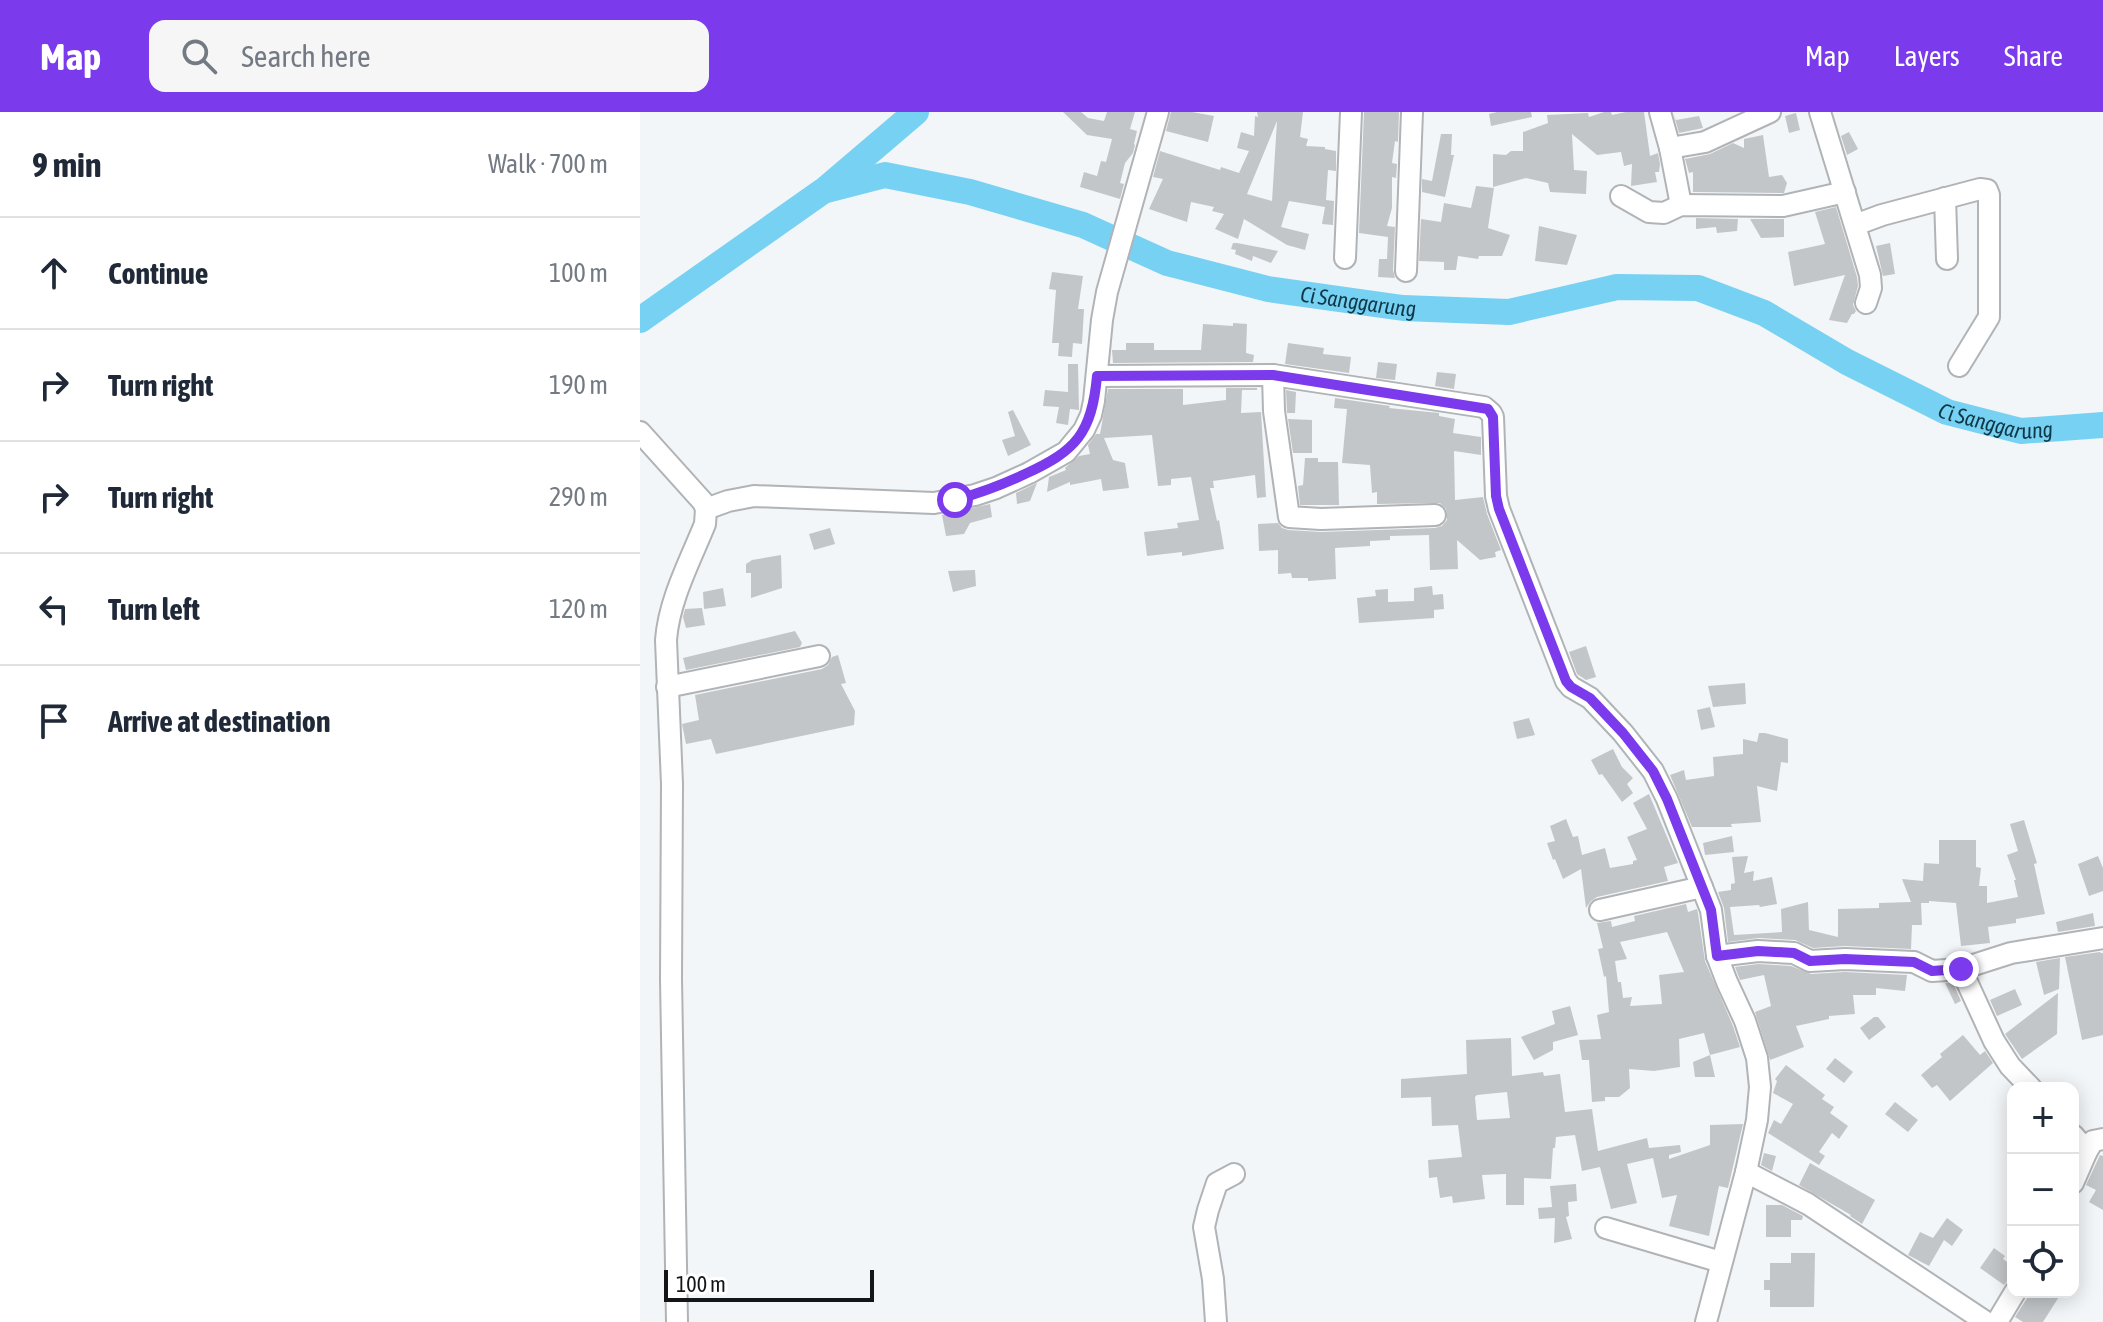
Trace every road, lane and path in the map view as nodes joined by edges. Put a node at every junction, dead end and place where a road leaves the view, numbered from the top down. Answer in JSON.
{"nodes":[{"id":1,"x":1158,"y":112,"type":"edge"},
{"id":2,"x":1351,"y":112,"type":"edge"},
{"id":3,"x":1412,"y":112,"type":"edge"},
{"id":4,"x":1660,"y":112,"type":"edge"},
{"id":5,"x":1770,"y":112,"type":"edge"},
{"id":6,"x":1820,"y":112,"type":"edge"},
{"id":7,"x":1670,"y":148,"type":"junction"},
{"id":8,"x":1845,"y":192,"type":"junction"},
{"id":9,"x":1621,"y":196,"type":"dead end"},
{"id":10,"x":1945,"y":198,"type":"junction"},
{"id":11,"x":1681,"y":205,"type":"junction"},
{"id":12,"x":1855,"y":225,"type":"junction"},
{"id":13,"x":1345,"y":258,"type":"dead end"},
{"id":14,"x":1947,"y":259,"type":"dead end"},
{"id":15,"x":1406,"y":271,"type":"dead end"},
{"id":16,"x":1866,"y":303,"type":"dead end"},
{"id":17,"x":1959,"y":366,"type":"dead end"},
{"id":18,"x":1273,"y":375,"type":"junction"},
{"id":19,"x":1097,"y":376,"type":"junction"},
{"id":20,"x":640,"y":432,"type":"edge"},
{"id":21,"x":706,"y":509,"type":"junction"},
{"id":22,"x":1435,"y":515,"type":"dead end"},
{"id":23,"x":819,"y":656,"type":"dead end"},
{"id":24,"x":667,"y":687,"type":"junction"},
{"id":25,"x":1702,"y":887,"type":"junction"},
{"id":26,"x":1600,"y":910,"type":"dead end"},
{"id":27,"x":2103,"y":938,"type":"edge"},
{"id":28,"x":1717,"y":956,"type":"junction"},
{"id":29,"x":1961,"y":969,"type":"junction"},
{"id":30,"x":2025,"y":1082,"type":"edge"},
{"id":31,"x":2095,"y":1145,"type":"edge"},
{"id":32,"x":1746,"y":1172,"type":"junction"},
{"id":33,"x":2079,"y":1173,"type":"edge"},
{"id":34,"x":1234,"y":1174,"type":"dead end"},
{"id":35,"x":1606,"y":1228,"type":"dead end"},
{"id":36,"x":1721,"y":1262,"type":"junction"},
{"id":37,"x":2011,"y":1298,"type":"edge"},
{"id":38,"x":677,"y":1322,"type":"edge"},
{"id":39,"x":1216,"y":1322,"type":"edge"},
{"id":40,"x":1706,"y":1322,"type":"edge"},
{"id":41,"x":1986,"y":1322,"type":"edge"},
{"id":42,"x":1997,"y":1322,"type":"edge"}],
"edges":[{"from":1,"to":19,"type":"street"},
{"from":2,"to":13,"type":"street"},
{"from":3,"to":15,"type":"street"},
{"from":4,"to":7,"type":"street"},
{"from":5,"to":7,"type":"street"},
{"from":6,"to":8,"type":"street"},
{"from":7,"to":11,"type":"street"},
{"from":8,"to":11,"type":"street"},
{"from":8,"to":12,"type":"street"},
{"from":9,"to":11,"type":"street"},
{"from":10,"to":12,"type":"street"},
{"from":10,"to":14,"type":"street"},
{"from":10,"to":17,"type":"street"},
{"from":12,"to":16,"type":"street"},
{"from":18,"to":19,"type":"street"},
{"from":18,"to":22,"type":"street"},
{"from":18,"to":25,"type":"street"},
{"from":19,"to":21,"type":"street"},
{"from":20,"to":21,"type":"street"},
{"from":21,"to":24,"type":"street"},
{"from":23,"to":24,"type":"street"},
{"from":24,"to":38,"type":"street"},
{"from":25,"to":26,"type":"street"},
{"from":25,"to":28,"type":"street"},
{"from":27,"to":29,"type":"street"},
{"from":28,"to":29,"type":"street"},
{"from":28,"to":32,"type":"street"},
{"from":29,"to":30,"type":"street"},
{"from":31,"to":33,"type":"street"},
{"from":32,"to":36,"type":"street"},
{"from":32,"to":41,"type":"street"},
{"from":34,"to":39,"type":"street"},
{"from":35,"to":36,"type":"street"},
{"from":36,"to":40,"type":"street"},
{"from":37,"to":42,"type":"street"}]}
